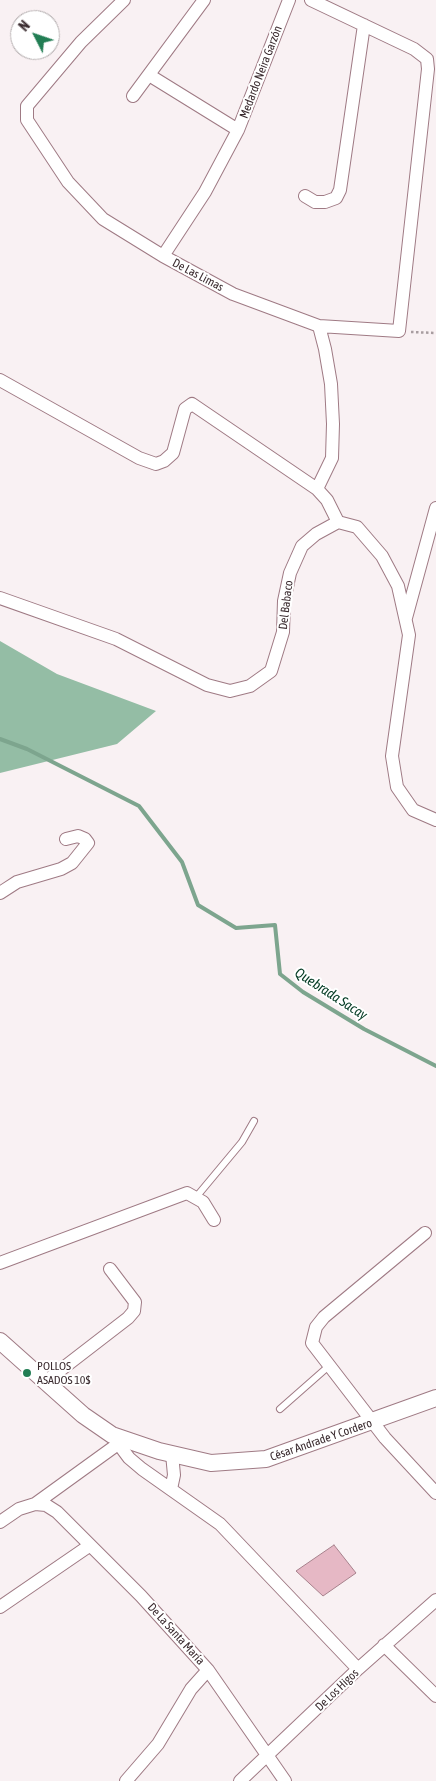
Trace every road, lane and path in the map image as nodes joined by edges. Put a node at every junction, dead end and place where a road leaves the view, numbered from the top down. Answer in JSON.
{"nodes":[{"id":1,"x":124,"y":0,"type":"edge"},
{"id":2,"x":204,"y":0,"type":"edge"},
{"id":3,"x":289,"y":0,"type":"edge"},
{"id":4,"x":311,"y":0,"type":"edge"},
{"id":5,"x":364,"y":25,"type":"junction"},
{"id":6,"x":149,"y":75,"type":"junction"},
{"id":7,"x":133,"y":96,"type":"dead end"},
{"id":8,"x":238,"y":130,"type":"junction"},
{"id":9,"x":304,"y":196,"type":"dead end"},
{"id":10,"x":163,"y":256,"type":"junction"},
{"id":11,"x":319,"y":326,"type":"junction"},
{"id":12,"x":399,"y":331,"type":"junction"},
{"id":13,"x":436,"y":333,"type":"edge"},
{"id":14,"x":0,"y":380,"type":"edge"},
{"id":15,"x":316,"y":489,"type":"junction"},
{"id":16,"x":436,"y":508,"type":"edge"},
{"id":17,"x":338,"y":522,"type":"junction"},
{"id":18,"x":0,"y":598,"type":"edge"},
{"id":19,"x":406,"y":618,"type":"junction"},
{"id":20,"x":436,"y":820,"type":"edge"},
{"id":21,"x":66,"y":839,"type":"dead end"},
{"id":22,"x":0,"y":893,"type":"edge"},
{"id":23,"x":254,"y":1121,"type":"dead end"},
{"id":24,"x":197,"y":1196,"type":"junction"},
{"id":25,"x":214,"y":1220,"type":"dead end"},
{"id":26,"x":425,"y":1233,"type":"dead end"},
{"id":27,"x":0,"y":1262,"type":"edge"},
{"id":28,"x":110,"y":1269,"type":"dead end"},
{"id":29,"x":0,"y":1341,"type":"edge"},
{"id":30,"x":330,"y":1365,"type":"junction"},
{"id":31,"x":45,"y":1382,"type":"junction"},
{"id":32,"x":436,"y":1398,"type":"edge"},
{"id":33,"x":280,"y":1409,"type":"dead end"},
{"id":34,"x":372,"y":1422,"type":"junction"},
{"id":35,"x":115,"y":1439,"type":"junction"},
{"id":36,"x":172,"y":1454,"type":"junction"},
{"id":37,"x":170,"y":1489,"type":"junction"},
{"id":38,"x":436,"y":1493,"type":"edge"},
{"id":39,"x":40,"y":1504,"type":"junction"},
{"id":40,"x":0,"y":1522,"type":"edge"},
{"id":41,"x":89,"y":1546,"type":"junction"},
{"id":42,"x":436,"y":1600,"type":"edge"},
{"id":43,"x":0,"y":1607,"type":"edge"},
{"id":44,"x":384,"y":1646,"type":"junction"},
{"id":45,"x":358,"y":1669,"type":"junction"},
{"id":46,"x":208,"y":1670,"type":"junction"},
{"id":47,"x":436,"y":1696,"type":"edge"},
{"id":48,"x":267,"y":1757,"type":"junction"},
{"id":49,"x":126,"y":1781,"type":"edge"},
{"id":50,"x":240,"y":1781,"type":"edge"},
{"id":51,"x":285,"y":1781,"type":"edge"}],
"edges":[{"from":1,"to":10,"type":"street","name":"De Las Limas"},
{"from":2,"to":6,"type":"street"},
{"from":3,"to":8,"type":"street","name":"Medardo Neira Garzón"},
{"from":4,"to":5,"type":"street"},
{"from":5,"to":9,"type":"street"},
{"from":5,"to":12,"type":"street"},
{"from":6,"to":7,"type":"street"},
{"from":6,"to":8,"type":"street","name":"Medardo Neira Garzón"},
{"from":8,"to":10,"type":"street"},
{"from":10,"to":11,"type":"street","name":"De Las Limas"},
{"from":11,"to":12,"type":"street","name":"De Las Limas"},
{"from":11,"to":15,"type":"street"},
{"from":12,"to":13,"type":"path"},
{"from":14,"to":15,"type":"street"},
{"from":15,"to":17,"type":"street"},
{"from":16,"to":19,"type":"street"},
{"from":17,"to":18,"type":"street","name":"Del Babaco"},
{"from":17,"to":19,"type":"street"},
{"from":19,"to":20,"type":"street"},
{"from":21,"to":22,"type":"street"},
{"from":23,"to":24,"type":"lane"},
{"from":24,"to":25,"type":"street"},
{"from":24,"to":27,"type":"street"},
{"from":26,"to":30,"type":"street"},
{"from":28,"to":31,"type":"street"},
{"from":29,"to":31,"type":"street","name":"César Andrade Y Cordero"},
{"from":30,"to":33,"type":"lane"},
{"from":30,"to":34,"type":"street"},
{"from":31,"to":35,"type":"street","name":"César Andrade Y Cordero"},
{"from":32,"to":34,"type":"street","name":"César Andrade Y Cordero"},
{"from":34,"to":36,"type":"street","name":"César Andrade Y Cordero"},
{"from":34,"to":38,"type":"street"},
{"from":35,"to":36,"type":"street","name":"César Andrade Y Cordero"},
{"from":35,"to":37,"type":"street"},
{"from":35,"to":39,"type":"street"},
{"from":36,"to":37,"type":"street"},
{"from":37,"to":45,"type":"street"},
{"from":39,"to":40,"type":"street"},
{"from":39,"to":41,"type":"street","name":"De La Santa María"},
{"from":41,"to":43,"type":"street"},
{"from":41,"to":46,"type":"street","name":"De La Santa María"},
{"from":42,"to":44,"type":"street","name":"De Los Higos"},
{"from":44,"to":45,"type":"street","name":"De Los Higos"},
{"from":44,"to":47,"type":"street"},
{"from":45,"to":48,"type":"street","name":"De Los Higos"},
{"from":46,"to":48,"type":"street","name":"De La Santa María"},
{"from":46,"to":49,"type":"street"},
{"from":48,"to":50,"type":"street","name":"De Los Higos"},
{"from":48,"to":51,"type":"street","name":"De La Santa María"}]}
